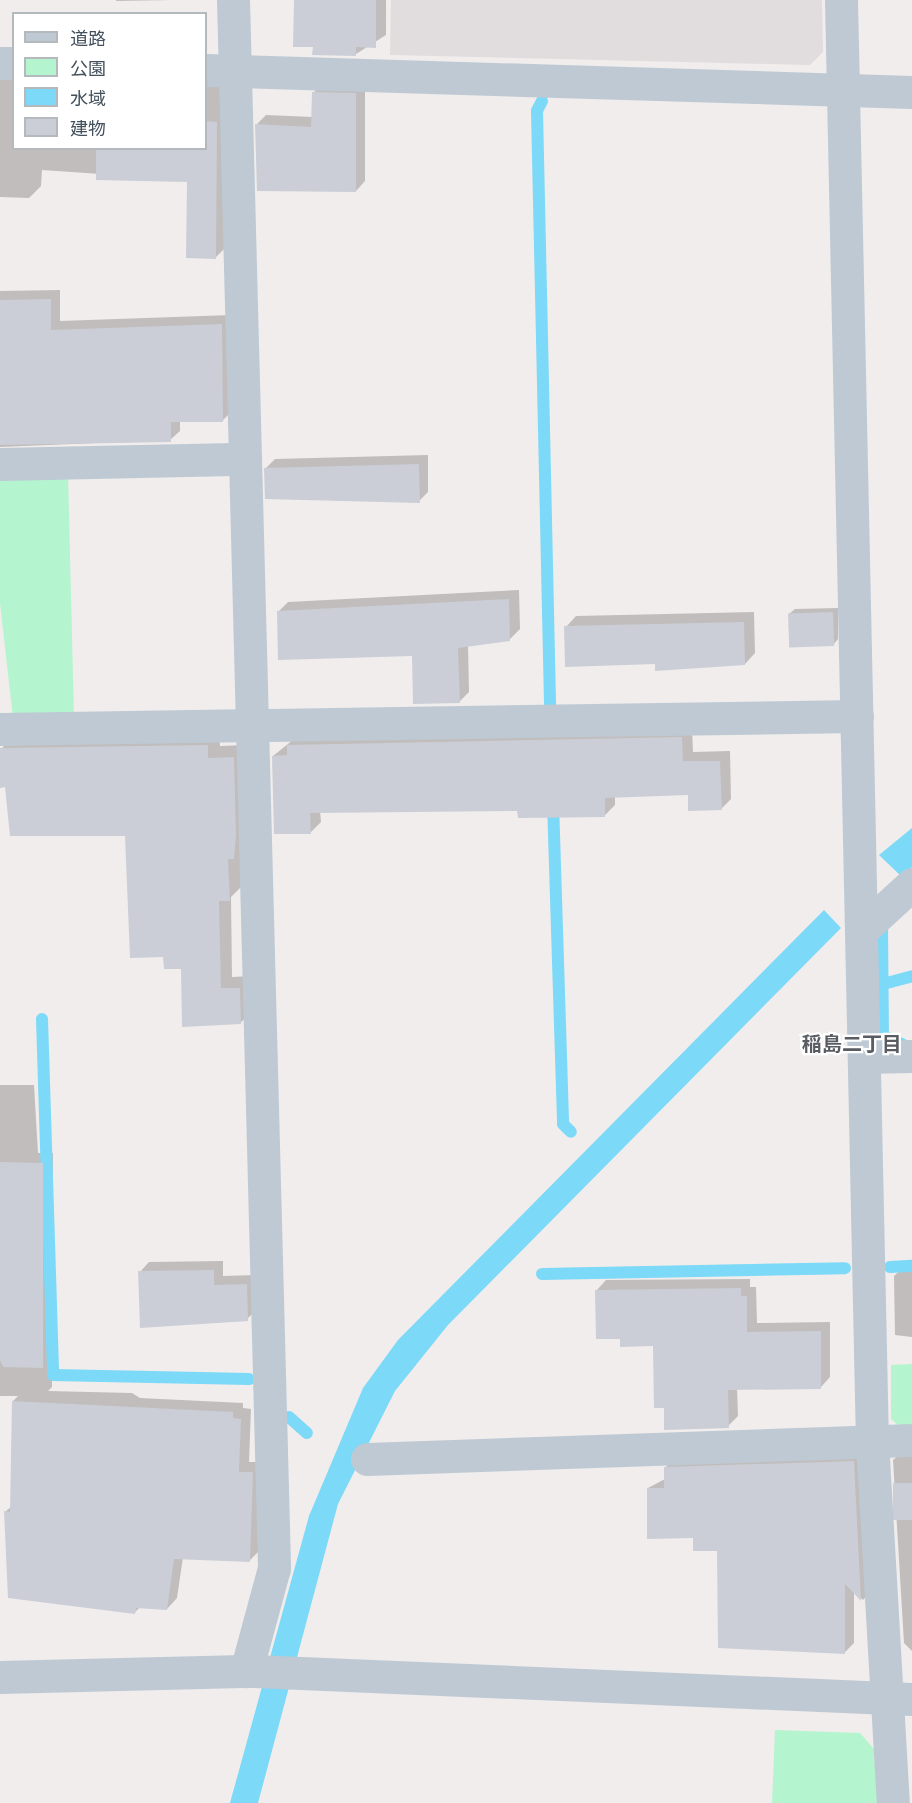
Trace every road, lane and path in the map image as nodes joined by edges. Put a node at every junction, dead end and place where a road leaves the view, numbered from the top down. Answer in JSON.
{"nodes":[{"id":1,"x":233,"y":0,"type":"edge"},
{"id":2,"x":841,"y":0,"type":"edge"},
{"id":3,"x":220,"y":70,"type":"edge"},
{"id":4,"x":843,"y":90,"type":"junction"},
{"id":5,"x":912,"y":92,"type":"edge"},
{"id":6,"x":244,"y":459,"type":"junction"},
{"id":7,"x":0,"y":464,"type":"edge"},
{"id":8,"x":857,"y":716,"type":"junction"},
{"id":9,"x":251,"y":727,"type":"junction"},
{"id":10,"x":0,"y":729,"type":"edge"},
{"id":11,"x":912,"y":884,"type":"edge"},
{"id":12,"x":862,"y":930,"type":"junction"},
{"id":13,"x":912,"y":1056,"type":"edge"},
{"id":14,"x":864,"y":1057,"type":"junction"},
{"id":15,"x":912,"y":1440,"type":"edge"},
{"id":16,"x":872,"y":1441,"type":"junction"},
{"id":17,"x":367,"y":1460,"type":"dead end"},
{"id":18,"x":250,"y":1671,"type":"junction"},
{"id":19,"x":0,"y":1677,"type":"edge"},
{"id":20,"x":898,"y":1698,"type":"edge"},
{"id":21,"x":892,"y":1803,"type":"edge"}],
"edges":[{"from":1,"to":3,"type":"street"},
{"from":2,"to":4,"type":"street"},
{"from":3,"to":4,"type":"street"},
{"from":3,"to":6,"type":"street"},
{"from":4,"to":5,"type":"street"},
{"from":4,"to":8,"type":"street"},
{"from":6,"to":7,"type":"street"},
{"from":6,"to":9,"type":"street"},
{"from":8,"to":9,"type":"street"},
{"from":8,"to":12,"type":"street"},
{"from":9,"to":10,"type":"street"},
{"from":9,"to":18,"type":"street"},
{"from":11,"to":12,"type":"street"},
{"from":12,"to":14,"type":"street"},
{"from":13,"to":14,"type":"street"},
{"from":14,"to":16,"type":"street"},
{"from":15,"to":16,"type":"street"},
{"from":16,"to":17,"type":"street"},
{"from":16,"to":20,"type":"street"},
{"from":18,"to":19,"type":"street"},
{"from":18,"to":20,"type":"street"},
{"from":20,"to":21,"type":"street"}]}
